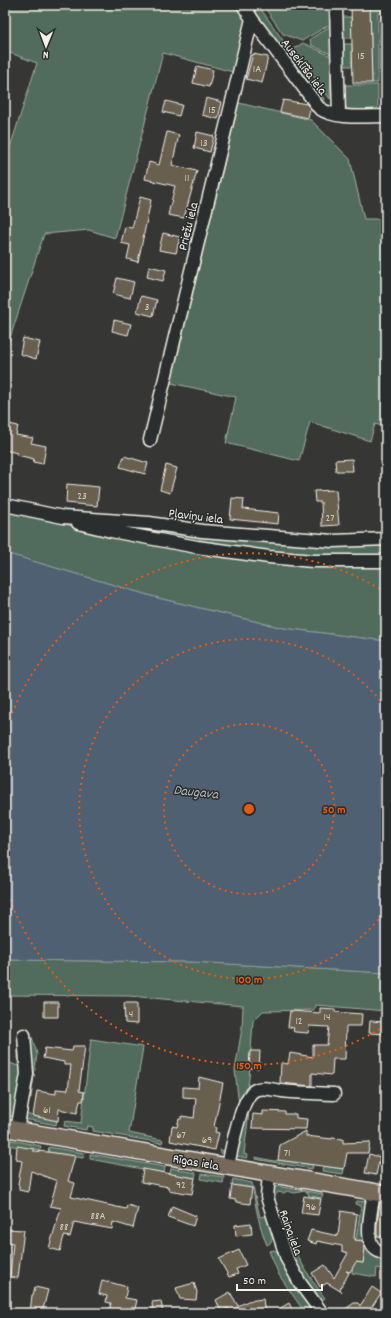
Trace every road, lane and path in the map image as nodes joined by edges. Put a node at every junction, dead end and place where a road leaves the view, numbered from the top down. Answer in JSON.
{"nodes":[{"id":1,"x":243,"y":5,"type":"edge"},
{"id":2,"x":336,"y":5,"type":"edge"},
{"id":3,"x":252,"y":19,"type":"junction"},
{"id":4,"x":339,"y":116,"type":"junction"},
{"id":5,"x":386,"y":116,"type":"edge"},
{"id":6,"x":150,"y":440,"type":"dead end"},
{"id":7,"x":5,"y":504,"type":"edge"},
{"id":8,"x":63,"y":517,"type":"junction"},
{"id":9,"x":386,"y":539,"type":"edge"},
{"id":10,"x":386,"y":561,"type":"edge"},
{"id":11,"x":24,"y":1035,"type":"dead end"},
{"id":12,"x":334,"y":1094,"type":"dead end"},
{"id":13,"x":11,"y":1129,"type":"edge"},
{"id":14,"x":228,"y":1166,"type":"junction"},
{"id":15,"x":269,"y":1174,"type":"junction"},
{"id":16,"x":380,"y":1193,"type":"edge"},
{"id":17,"x":386,"y":1254,"type":"edge"},
{"id":18,"x":322,"y":1313,"type":"edge"}],
"edges":[{"from":1,"to":3,"type":"street","name":"Auseklīša iela"},
{"from":2,"to":4,"type":"street"},
{"from":3,"to":4,"type":"street","name":"Auseklīša iela"},
{"from":3,"to":6,"type":"street","name":"Priežu iela"},
{"from":4,"to":5,"type":"street","name":"Auseklīša iela"},
{"from":7,"to":8,"type":"street","name":"Pļaviņu iela"},
{"from":8,"to":9,"type":"street","name":"Pļaviņu iela"},
{"from":8,"to":10,"type":"street"},
{"from":11,"to":13,"type":"street"},
{"from":12,"to":14,"type":"street"},
{"from":13,"to":14,"type":"main road","name":"Rīgas iela"},
{"from":14,"to":15,"type":"main road","name":"Rīgas iela"},
{"from":15,"to":16,"type":"main road","name":"Rīgas iela"},
{"from":15,"to":18,"type":"street","name":"Raiņa iela"},
{"from":16,"to":17,"type":"street"}]}
